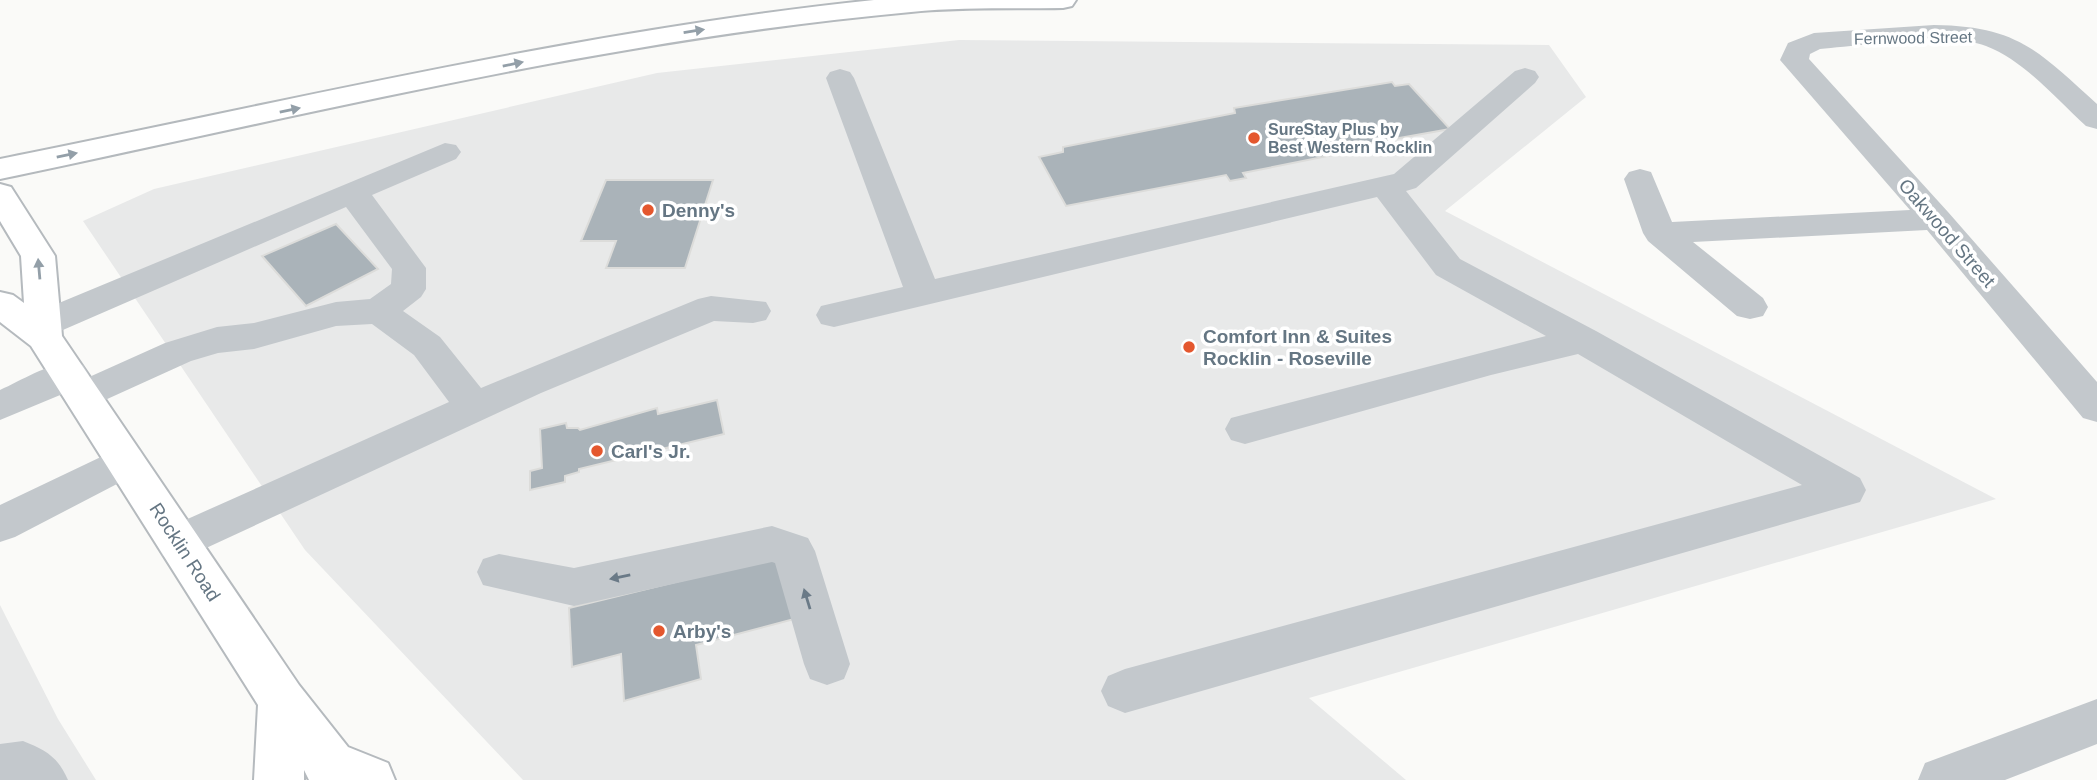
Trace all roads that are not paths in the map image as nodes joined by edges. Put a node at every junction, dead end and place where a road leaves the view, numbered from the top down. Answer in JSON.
{"nodes":[{"id":1,"x":1063,"y":0,"type":"edge"},
{"id":2,"x":1794,"y":60,"type":"joint"},
{"id":3,"x":1525,"y":77,"type":"dead end"},
{"id":4,"x":840,"y":78,"type":"dead end"},
{"id":5,"x":2097,"y":120,"type":"edge"},
{"id":6,"x":445,"y":152,"type":"dead end"},
{"id":7,"x":0,"y":169,"type":"edge"},
{"id":8,"x":1640,"y":179,"type":"dead end"},
{"id":9,"x":1385,"y":186,"type":"junction"},
{"id":10,"x":352,"y":192,"type":"junction"},
{"id":11,"x":0,"y":194,"type":"edge"},
{"id":12,"x":1936,"y":219,"type":"junction"},
{"id":13,"x":1660,"y":233,"type":"junction"},
{"id":14,"x":923,"y":294,"type":"junction"},
{"id":15,"x":0,"y":304,"type":"edge"},
{"id":16,"x":1750,"y":307,"type":"dead end"},
{"id":17,"x":379,"y":311,"type":"junction"},
{"id":18,"x":753,"y":311,"type":"dead end"},
{"id":19,"x":834,"y":316,"type":"dead end"},
{"id":20,"x":44,"y":331,"type":"junction"},
{"id":21,"x":1583,"y":340,"type":"junction"},
{"id":22,"x":77,"y":385,"type":"junction"},
{"id":23,"x":0,"y":406,"type":"edge"},
{"id":24,"x":474,"y":407,"type":"junction"},
{"id":25,"x":2097,"y":408,"type":"edge"},
{"id":26,"x":1245,"y":429,"type":"dead end"},
{"id":27,"x":126,"y":461,"type":"junction"},
{"id":28,"x":0,"y":525,"type":"edge"},
{"id":29,"x":178,"y":543,"type":"junction"},
{"id":30,"x":499,"y":572,"type":"dead end"},
{"id":31,"x":827,"y":664,"type":"dead end"},
{"id":32,"x":1125,"y":691,"type":"dead end"},
{"id":33,"x":282,"y":701,"type":"junction"},
{"id":34,"x":2097,"y":721,"type":"edge"},
{"id":35,"x":0,"y":768,"type":"edge"},
{"id":36,"x":345,"y":775,"type":"edge"},
{"id":37,"x":43,"y":780,"type":"edge"},
{"id":38,"x":279,"y":780,"type":"edge"},
{"id":39,"x":1943,"y":780,"type":"edge"}],
"edges":[{"from":7,"to":1,"type":"main road","one_way":true},
{"from":2,"to":5,"type":"street","name":"Fernwood Street"},
{"from":2,"to":12,"type":"street","name":"Oakwood Street"},
{"from":3,"to":9,"type":"street"},
{"from":4,"to":14,"type":"street"},
{"from":6,"to":10,"type":"street"},
{"from":8,"to":13,"type":"street"},
{"from":9,"to":14,"type":"street"},
{"from":9,"to":21,"type":"street"},
{"from":10,"to":17,"type":"street"},
{"from":10,"to":20,"type":"street"},
{"from":20,"to":11,"type":"main road","one_way":true},
{"from":12,"to":13,"type":"street"},
{"from":12,"to":25,"type":"street","name":"Oakwood Street"},
{"from":13,"to":16,"type":"street"},
{"from":14,"to":19,"type":"street"},
{"from":15,"to":20,"type":"main road","name":"Rocklin Road"},
{"from":17,"to":22,"type":"street"},
{"from":17,"to":24,"type":"street"},
{"from":18,"to":24,"type":"street"},
{"from":20,"to":22,"type":"main road","name":"Rocklin Road"},
{"from":21,"to":26,"type":"street"},
{"from":21,"to":32,"type":"street"},
{"from":22,"to":23,"type":"street"},
{"from":22,"to":27,"type":"main road","name":"Rocklin Road"},
{"from":24,"to":29,"type":"street"},
{"from":27,"to":28,"type":"street"},
{"from":27,"to":29,"type":"main road","name":"Rocklin Road"},
{"from":29,"to":33,"type":"main road","name":"Rocklin Road"},
{"from":31,"to":30,"type":"street","one_way":true},
{"from":33,"to":36,"type":"main road","name":"Rocklin Road"},
{"from":33,"to":38,"type":"main road"},
{"from":34,"to":39,"type":"street"},
{"from":35,"to":37,"type":"street"}]}
